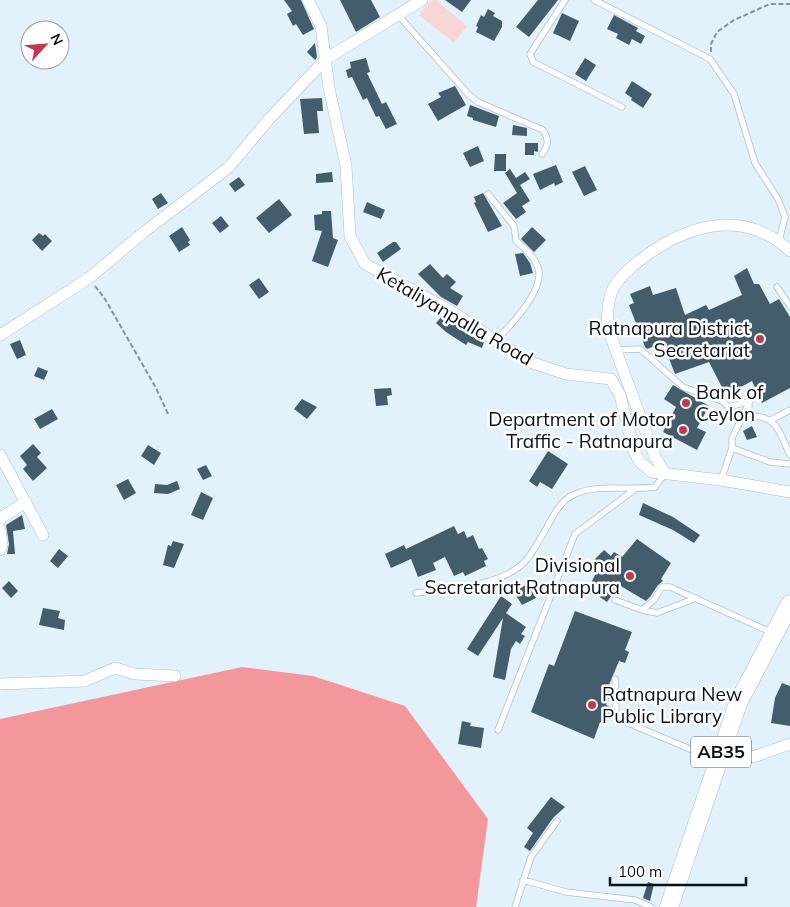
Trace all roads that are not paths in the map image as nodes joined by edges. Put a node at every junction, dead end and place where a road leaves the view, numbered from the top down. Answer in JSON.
{"nodes":[{"id":1,"x":308,"y":0,"type":"edge"},
{"id":2,"x":422,"y":0,"type":"edge"},
{"id":3,"x":564,"y":0,"type":"edge"},
{"id":4,"x":594,"y":0,"type":"edge"},
{"id":5,"x":398,"y":15,"type":"junction"},
{"id":6,"x":326,"y":59,"type":"junction"},
{"id":7,"x":622,"y":107,"type":"dead end"},
{"id":8,"x":542,"y":154,"type":"dead end"},
{"id":9,"x":488,"y":194,"type":"dead end"},
{"id":10,"x":788,"y":214,"type":"edge"},
{"id":11,"x":779,"y":242,"type":"junction"},
{"id":12,"x":790,"y":251,"type":"edge"},
{"id":13,"x":777,"y":287,"type":"dead end"},
{"id":14,"x":790,"y":306,"type":"edge"},
{"id":15,"x":0,"y":335,"type":"edge"},
{"id":16,"x":496,"y":341,"type":"junction"},
{"id":17,"x":616,"y":350,"type":"junction"},
{"id":18,"x":750,"y":401,"type":"junction"},
{"id":19,"x":790,"y":410,"type":"edge"},
{"id":20,"x":771,"y":420,"type":"junction"},
{"id":21,"x":732,"y":448,"type":"junction"},
{"id":22,"x":0,"y":455,"type":"edge"},
{"id":23,"x":790,"y":456,"type":"edge"},
{"id":24,"x":790,"y":464,"type":"edge"},
{"id":25,"x":665,"y":473,"type":"junction"},
{"id":26,"x":722,"y":480,"type":"junction"},
{"id":27,"x":634,"y":490,"type":"junction"},
{"id":28,"x":790,"y":492,"type":"edge"},
{"id":29,"x":26,"y":502,"type":"junction"},
{"id":30,"x":0,"y":520,"type":"edge"},
{"id":31,"x":0,"y":529,"type":"edge"},
{"id":32,"x":43,"y":534,"type":"dead end"},
{"id":33,"x":0,"y":550,"type":"edge"},
{"id":34,"x":416,"y":592,"type":"dead end"},
{"id":35,"x":696,"y":598,"type":"junction"},
{"id":36,"x":615,"y":600,"type":"dead end"},
{"id":37,"x":790,"y":604,"type":"edge"},
{"id":38,"x":642,"y":610,"type":"junction"},
{"id":39,"x":773,"y":633,"type":"junction"},
{"id":40,"x":175,"y":676,"type":"dead end"},
{"id":41,"x":615,"y":679,"type":"dead end"},
{"id":42,"x":0,"y":684,"type":"edge"},
{"id":43,"x":498,"y":730,"type":"dead end"},
{"id":44,"x":790,"y":744,"type":"edge"},
{"id":45,"x":718,"y":761,"type":"junction"},
{"id":46,"x":557,"y":821,"type":"dead end"},
{"id":47,"x":523,"y":880,"type":"junction"},
{"id":48,"x":515,"y":907,"type":"edge"},
{"id":49,"x":651,"y":907,"type":"edge"},
{"id":50,"x":669,"y":907,"type":"edge"}],
"edges":[{"from":1,"to":6,"type":"street","name":"Ketaliyanpalla Road"},
{"from":2,"to":5,"type":"street"},
{"from":3,"to":7,"type":"lane"},
{"from":4,"to":10,"type":"lane"},
{"from":5,"to":6,"type":"street"},
{"from":5,"to":8,"type":"lane"},
{"from":6,"to":15,"type":"street"},
{"from":6,"to":16,"type":"street","name":"Ketaliyanpalla Road"},
{"from":9,"to":16,"type":"lane"},
{"from":10,"to":11,"type":"lane"},
{"from":11,"to":12,"type":"street"},
{"from":11,"to":17,"type":"street"},
{"from":13,"to":14,"type":"lane"},
{"from":16,"to":25,"type":"street","name":"Ketaliyanpalla Road"},
{"from":17,"to":18,"type":"lane"},
{"from":17,"to":25,"type":"street"},
{"from":18,"to":20,"type":"lane"},
{"from":18,"to":21,"type":"lane"},
{"from":19,"to":20,"type":"lane"},
{"from":20,"to":23,"type":"lane"},
{"from":21,"to":24,"type":"lane"},
{"from":21,"to":26,"type":"lane"},
{"from":22,"to":29,"type":"street"},
{"from":25,"to":26,"type":"street"},
{"from":25,"to":27,"type":"lane"},
{"from":26,"to":28,"type":"street"},
{"from":27,"to":34,"type":"lane"},
{"from":27,"to":43,"type":"lane"},
{"from":29,"to":30,"type":"street"},
{"from":29,"to":32,"type":"street"},
{"from":31,"to":33,"type":"street"},
{"from":35,"to":38,"type":"lane"},
{"from":35,"to":38,"type":"lane"},
{"from":35,"to":39,"type":"lane"},
{"from":36,"to":38,"type":"lane"},
{"from":37,"to":39,"type":"main road","number":"AB35"},
{"from":39,"to":45,"type":"main road","number":"AB35"},
{"from":40,"to":42,"type":"street"},
{"from":41,"to":45,"type":"lane"},
{"from":44,"to":45,"type":"street"},
{"from":45,"to":50,"type":"main road","number":"AB35"},
{"from":46,"to":47,"type":"lane"},
{"from":47,"to":48,"type":"lane"},
{"from":47,"to":49,"type":"lane"}]}
